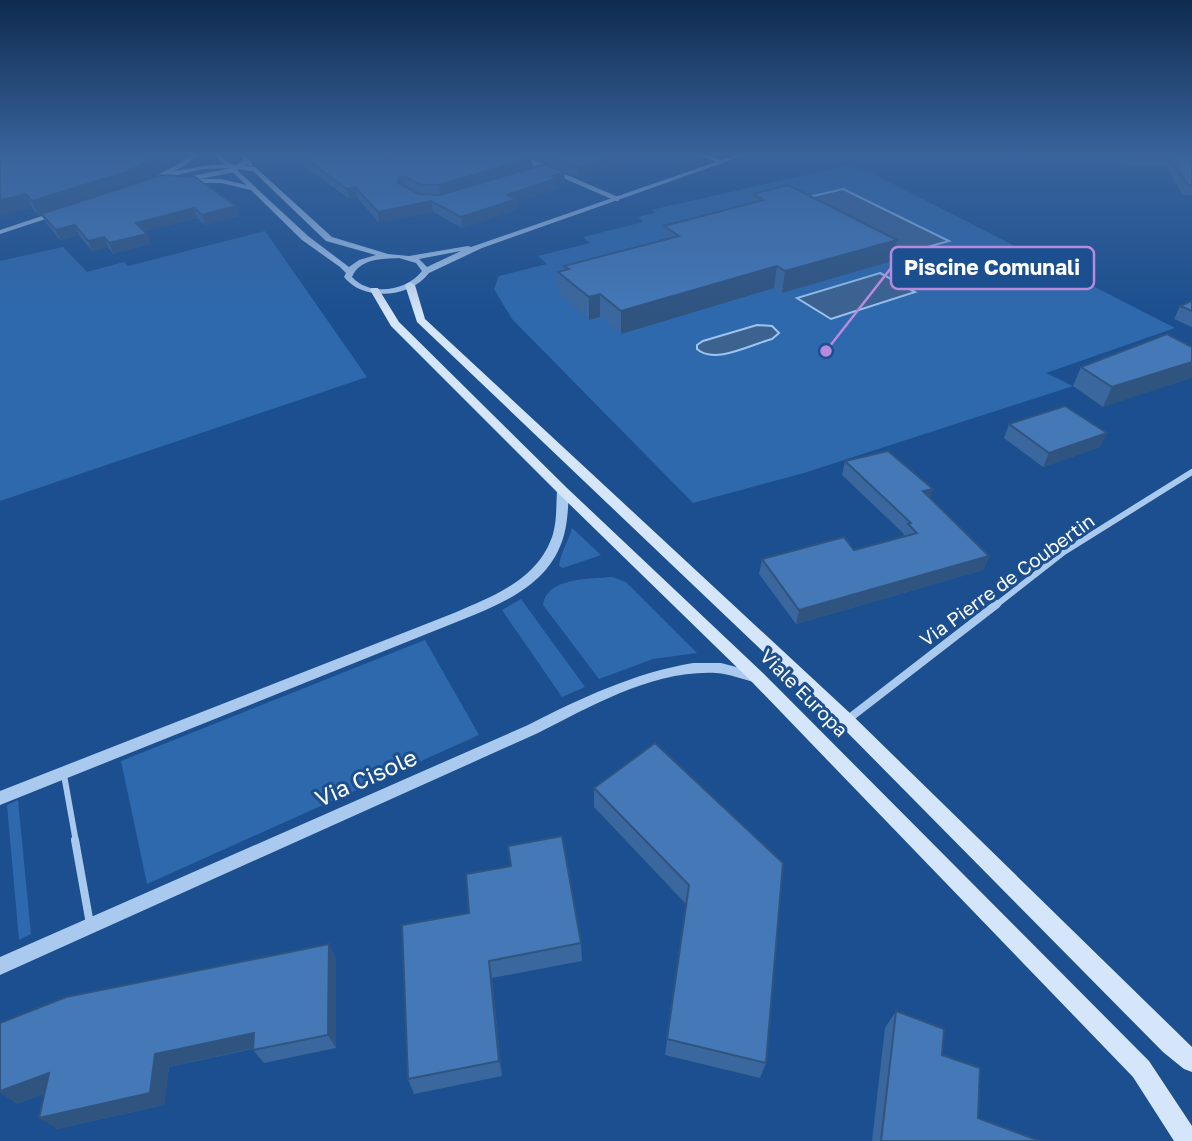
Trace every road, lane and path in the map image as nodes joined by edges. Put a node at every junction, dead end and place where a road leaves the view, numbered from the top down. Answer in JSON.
{"nodes":[{"id":1,"x":273,"y":207,"type":"edge"},
{"id":2,"x":295,"y":207,"type":"edge"},
{"id":3,"x":593,"y":207,"type":"edge"},
{"id":4,"x":63,"y":212,"type":"edge"},
{"id":5,"x":0,"y":232,"type":"edge"},
{"id":6,"x":479,"y":246,"type":"junction"},
{"id":7,"x":387,"y":256,"type":"junction"},
{"id":8,"x":410,"y":258,"type":"junction"},
{"id":9,"x":426,"y":271,"type":"junction"},
{"id":10,"x":349,"y":272,"type":"junction"},
{"id":11,"x":410,"y":285,"type":"junction"},
{"id":12,"x":375,"y":290,"type":"junction"},
{"id":13,"x":1192,"y":472,"type":"edge"},
{"id":14,"x":563,"y":491,"type":"junction"},
{"id":15,"x":758,"y":678,"type":"junction"},
{"id":16,"x":846,"y":720,"type":"junction"},
{"id":17,"x":64,"y":772,"type":"junction"},
{"id":18,"x":0,"y":797,"type":"edge"},
{"id":19,"x":90,"y":925,"type":"junction"},
{"id":20,"x":0,"y":966,"type":"edge"},
{"id":21,"x":1192,"y":1061,"type":"edge"},
{"id":22,"x":1188,"y":1141,"type":"edge"}],
"edges":[{"from":1,"to":10,"type":"street","name":"Viale Europa"},
{"from":2,"to":7,"type":"street"},
{"from":3,"to":6,"type":"street"},
{"from":4,"to":5,"type":"street"},
{"from":6,"to":8,"type":"street"},
{"from":6,"to":9,"type":"street"},
{"from":7,"to":8,"type":"street"},
{"from":7,"to":10,"type":"street"},
{"from":8,"to":9,"type":"street"},
{"from":9,"to":11,"type":"street"},
{"from":10,"to":12,"type":"street","name":"Viale Europa"},
{"from":11,"to":12,"type":"street"},
{"from":11,"to":16,"type":"main road","name":"Viale Europa"},
{"from":12,"to":14,"type":"main road","name":"Viale Europa"},
{"from":13,"to":16,"type":"street","name":"Via Pierre de Coubertin"},
{"from":14,"to":15,"type":"main road","name":"Viale Europa"},
{"from":14,"to":17,"type":"street"},
{"from":15,"to":19,"type":"street","name":"Via Cisole"},
{"from":15,"to":22,"type":"main road","name":"Viale Europa"},
{"from":16,"to":21,"type":"main road","name":"Viale Europa"},
{"from":17,"to":18,"type":"street"},
{"from":17,"to":19,"type":"lane"},
{"from":19,"to":20,"type":"street","name":"Via Cisole"}]}
